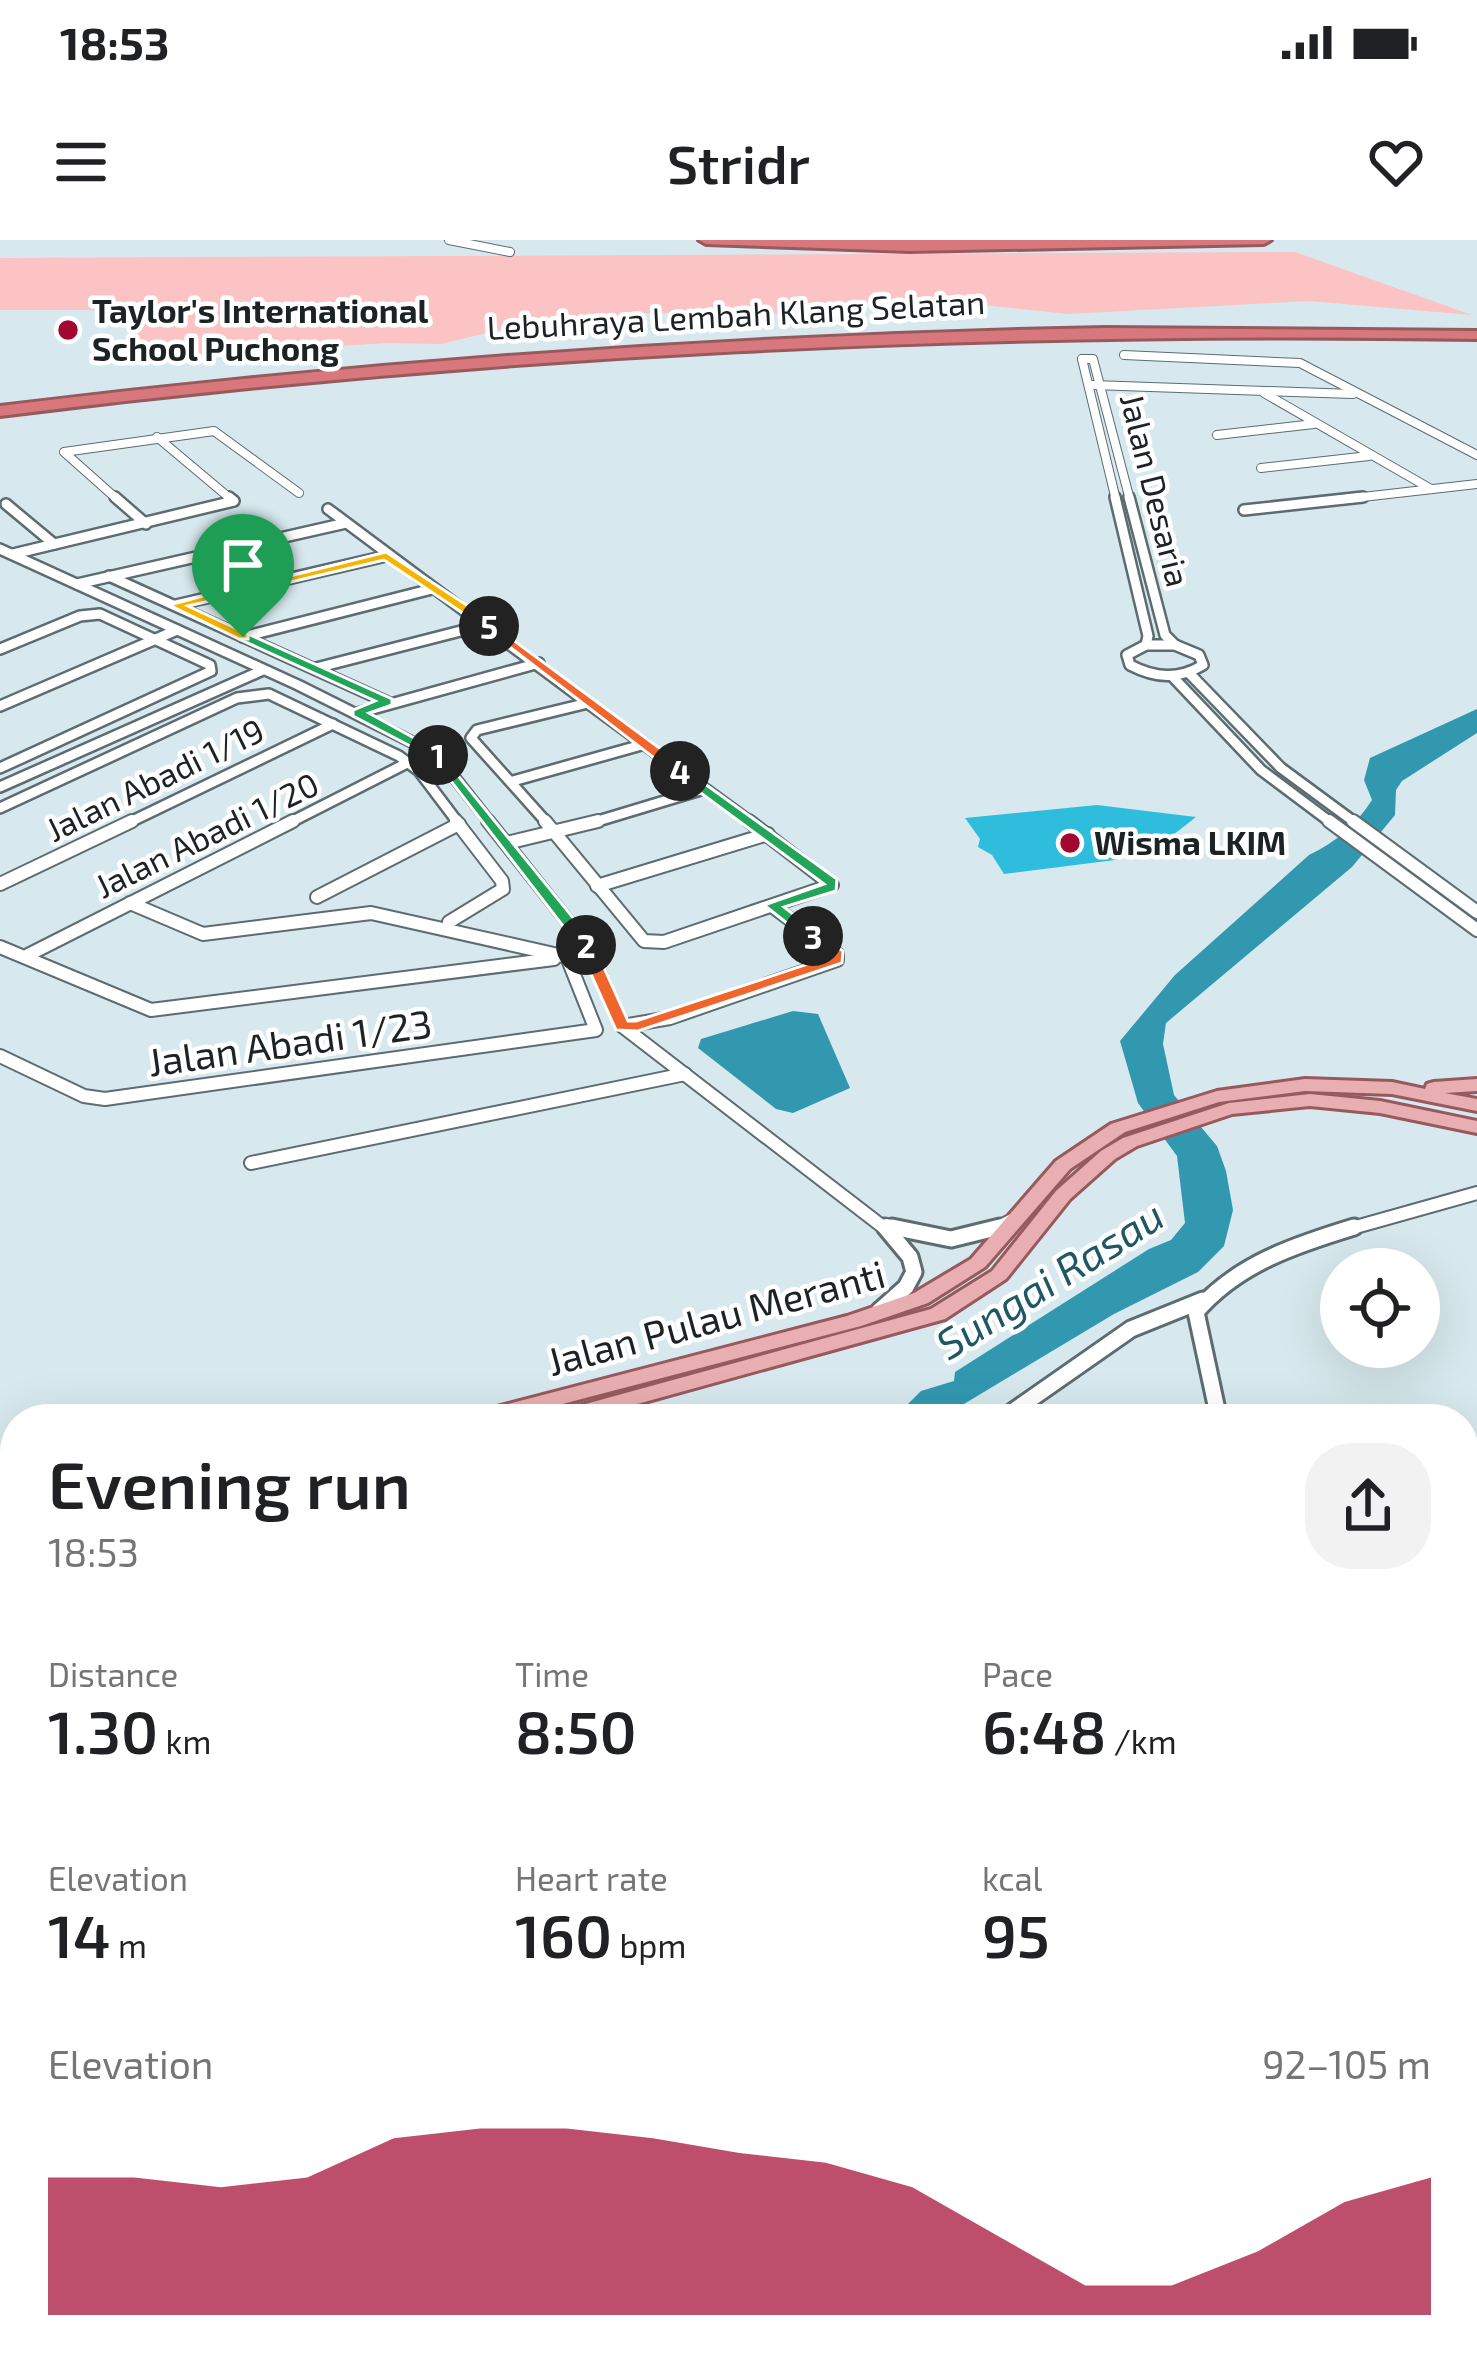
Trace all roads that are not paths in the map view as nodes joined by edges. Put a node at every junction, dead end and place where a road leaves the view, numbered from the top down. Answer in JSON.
{"nodes":[{"id":1,"x":448,"y":240,"type":"edge"},
{"id":2,"x":706,"y":240,"type":"edge"},
{"id":3,"x":950,"y":240,"type":"edge"},
{"id":4,"x":1021,"y":240,"type":"edge"},
{"id":5,"x":1264,"y":240,"type":"edge"},
{"id":6,"x":510,"y":252,"type":"dead end"},
{"id":7,"x":1477,"y":332,"type":"edge"},
{"id":8,"x":1124,"y":355,"type":"dead end"},
{"id":9,"x":1088,"y":385,"type":"junction"},
{"id":10,"x":1101,"y":385,"type":"junction"},
{"id":11,"x":1260,"y":391,"type":"junction"},
{"id":12,"x":1359,"y":394,"type":"junction"},
{"id":13,"x":0,"y":408,"type":"edge"},
{"id":14,"x":1314,"y":424,"type":"junction"},
{"id":15,"x":1217,"y":435,"type":"dead end"},
{"id":16,"x":157,"y":436,"type":"junction"},
{"id":17,"x":1477,"y":455,"type":"edge"},
{"id":18,"x":1371,"y":456,"type":"junction"},
{"id":19,"x":1261,"y":468,"type":"dead end"},
{"id":20,"x":1477,"y":484,"type":"edge"},
{"id":21,"x":1431,"y":489,"type":"junction"},
{"id":22,"x":299,"y":493,"type":"dead end"},
{"id":23,"x":6,"y":503,"type":"dead end"},
{"id":24,"x":328,"y":509,"type":"dead end"},
{"id":25,"x":1244,"y":510,"type":"dead end"},
{"id":26,"x":346,"y":523,"type":"junction"},
{"id":27,"x":146,"y":524,"type":"junction"},
{"id":28,"x":54,"y":544,"type":"junction"},
{"id":29,"x":7,"y":552,"type":"edge"},
{"id":30,"x":386,"y":556,"type":"junction"},
{"id":31,"x":109,"y":576,"type":"junction"},
{"id":32,"x":77,"y":584,"type":"junction"},
{"id":33,"x":433,"y":589,"type":"junction"},
{"id":34,"x":176,"y":605,"type":"junction"},
{"id":35,"x":488,"y":624,"type":"junction"},
{"id":36,"x":177,"y":630,"type":"junction"},
{"id":37,"x":243,"y":637,"type":"junction"},
{"id":38,"x":153,"y":640,"type":"junction"},
{"id":39,"x":1146,"y":645,"type":"junction"},
{"id":40,"x":1175,"y":645,"type":"junction"},
{"id":41,"x":0,"y":649,"type":"edge"},
{"id":42,"x":539,"y":663,"type":"junction"},
{"id":43,"x":316,"y":668,"type":"junction"},
{"id":44,"x":263,"y":670,"type":"junction"},
{"id":45,"x":1190,"y":674,"type":"junction"},
{"id":46,"x":1172,"y":676,"type":"junction"},
{"id":47,"x":387,"y":702,"type":"junction"},
{"id":48,"x":591,"y":702,"type":"junction"},
{"id":49,"x":0,"y":706,"type":"edge"},
{"id":50,"x":358,"y":713,"type":"junction"},
{"id":51,"x":333,"y":724,"type":"junction"},
{"id":52,"x":645,"y":744,"type":"junction"},
{"id":53,"x":409,"y":762,"type":"junction"},
{"id":54,"x":0,"y":768,"type":"edge"},
{"id":55,"x":513,"y":781,"type":"junction"},
{"id":56,"x":0,"y":787,"type":"edge"},
{"id":57,"x":704,"y":789,"type":"junction"},
{"id":58,"x":0,"y":808,"type":"edge"},
{"id":59,"x":459,"y":824,"type":"junction"},
{"id":60,"x":556,"y":833,"type":"junction"},
{"id":61,"x":768,"y":834,"type":"junction"},
{"id":62,"x":507,"y":843,"type":"junction"},
{"id":63,"x":0,"y":884,"type":"edge"},
{"id":64,"x":597,"y":886,"type":"junction"},
{"id":65,"x":317,"y":897,"type":"dead end"},
{"id":66,"x":130,"y":903,"type":"junction"},
{"id":67,"x":772,"y":905,"type":"junction"},
{"id":68,"x":1477,"y":912,"type":"edge"},
{"id":69,"x":449,"y":922,"type":"dead end"},
{"id":70,"x":1477,"y":930,"type":"edge"},
{"id":71,"x":0,"y":947,"type":"edge"},
{"id":72,"x":28,"y":955,"type":"junction"},
{"id":73,"x":567,"y":957,"type":"junction"},
{"id":74,"x":622,"y":1026,"type":"junction"},
{"id":75,"x":0,"y":1056,"type":"edge"},
{"id":76,"x":685,"y":1074,"type":"junction"},
{"id":77,"x":1477,"y":1085,"type":"edge"},
{"id":78,"x":1392,"y":1088,"type":"junction"},
{"id":79,"x":1223,"y":1103,"type":"junction"},
{"id":80,"x":1477,"y":1105,"type":"edge"},
{"id":81,"x":1477,"y":1127,"type":"edge"},
{"id":82,"x":1124,"y":1135,"type":"junction"},
{"id":83,"x":251,"y":1163,"type":"dead end"},
{"id":84,"x":1477,"y":1193,"type":"edge"},
{"id":85,"x":1018,"y":1216,"type":"junction"},
{"id":86,"x":882,"y":1223,"type":"junction"},
{"id":87,"x":1203,"y":1300,"type":"junction"},
{"id":88,"x":875,"y":1315,"type":"junction"},
{"id":89,"x":535,"y":1404,"type":"edge"},
{"id":90,"x":611,"y":1404,"type":"edge"},
{"id":91,"x":1024,"y":1404,"type":"edge"},
{"id":92,"x":1216,"y":1404,"type":"edge"}],
"edges":[{"from":1,"to":6,"type":"street"},
{"from":2,"to":5,"type":"highway"},
{"from":3,"to":4,"type":"highway"},
{"from":7,"to":13,"type":"highway","name":"Lebuhraya Lembah Klang Selatan"},
{"from":8,"to":12,"type":"street"},
{"from":9,"to":10,"type":"street"},
{"from":9,"to":10,"type":"street","name":"Jalan Desaria"},
{"from":9,"to":39,"type":"street","name":"Jalan Desaria"},
{"from":10,"to":11,"type":"street"},
{"from":10,"to":40,"type":"street","name":"Jalan Desaria"},
{"from":11,"to":12,"type":"street"},
{"from":11,"to":14,"type":"street"},
{"from":12,"to":17,"type":"street"},
{"from":14,"to":15,"type":"street"},
{"from":14,"to":18,"type":"street"},
{"from":16,"to":22,"type":"street"},
{"from":16,"to":27,"type":"street"},
{"from":16,"to":27,"type":"street"},
{"from":18,"to":19,"type":"street"},
{"from":18,"to":21,"type":"street"},
{"from":20,"to":21,"type":"street"},
{"from":21,"to":25,"type":"street"},
{"from":23,"to":28,"type":"street"},
{"from":24,"to":26,"type":"street"},
{"from":26,"to":30,"type":"street"},
{"from":26,"to":31,"type":"street"},
{"from":27,"to":28,"type":"street"},
{"from":28,"to":29,"type":"street"},
{"from":29,"to":32,"type":"street"},
{"from":30,"to":33,"type":"street"},
{"from":30,"to":34,"type":"street"},
{"from":31,"to":32,"type":"street"},
{"from":31,"to":34,"type":"street"},
{"from":32,"to":36,"type":"street"},
{"from":33,"to":35,"type":"street"},
{"from":33,"to":37,"type":"street"},
{"from":34,"to":37,"type":"street"},
{"from":35,"to":42,"type":"street"},
{"from":35,"to":43,"type":"street"},
{"from":36,"to":38,"type":"street"},
{"from":36,"to":44,"type":"street"},
{"from":37,"to":43,"type":"street"},
{"from":38,"to":41,"type":"street"},
{"from":38,"to":49,"type":"street"},
{"from":38,"to":54,"type":"street"},
{"from":39,"to":40,"type":"street","name":"Jalan Desaria"},
{"from":39,"to":46,"type":"street","name":"Jalan Desaria"},
{"from":40,"to":45,"type":"street","name":"Jalan Desaria"},
{"from":42,"to":47,"type":"street"},
{"from":42,"to":48,"type":"street"},
{"from":43,"to":47,"type":"street"},
{"from":44,"to":50,"type":"street"},
{"from":44,"to":56,"type":"street"},
{"from":45,"to":46,"type":"street"},
{"from":45,"to":68,"type":"street","name":"Jalan Desaria"},
{"from":46,"to":70,"type":"street","name":"Jalan Desaria"},
{"from":47,"to":50,"type":"street"},
{"from":48,"to":52,"type":"street"},
{"from":48,"to":55,"type":"street"},
{"from":50,"to":62,"type":"street"},
{"from":51,"to":53,"type":"street"},
{"from":51,"to":58,"type":"street"},
{"from":51,"to":63,"type":"street","name":"Jalan Abadi 1/19"},
{"from":52,"to":55,"type":"street"},
{"from":52,"to":57,"type":"street"},
{"from":53,"to":59,"type":"street"},
{"from":53,"to":66,"type":"street","name":"Jalan Abadi 1/20"},
{"from":55,"to":60,"type":"street"},
{"from":57,"to":60,"type":"street"},
{"from":57,"to":61,"type":"street"},
{"from":59,"to":65,"type":"street"},
{"from":59,"to":69,"type":"street"},
{"from":60,"to":62,"type":"street"},
{"from":60,"to":64,"type":"street"},
{"from":61,"to":64,"type":"street"},
{"from":61,"to":67,"type":"street"},
{"from":62,"to":74,"type":"street"},
{"from":64,"to":67,"type":"street"},
{"from":66,"to":72,"type":"street","name":"Jalan Abadi 1/20"},
{"from":66,"to":73,"type":"street"},
{"from":67,"to":74,"type":"street"},
{"from":71,"to":72,"type":"street"},
{"from":72,"to":73,"type":"street"},
{"from":73,"to":75,"type":"street","name":"Jalan Abadi 1/23"},
{"from":74,"to":76,"type":"street"},
{"from":76,"to":83,"type":"street"},
{"from":76,"to":86,"type":"street"},
{"from":77,"to":78,"type":"main road"},
{"from":78,"to":79,"type":"main road","name":"Jalan Pulau Meranti"},
{"from":78,"to":80,"type":"main road","name":"Jalan Pulau Meranti"},
{"from":79,"to":81,"type":"main road","name":"Jalan Pulau Meranti"},
{"from":79,"to":82,"type":"main road","name":"Jalan Pulau Meranti"},
{"from":82,"to":85,"type":"main road","name":"Jalan Pulau Meranti"},
{"from":82,"to":90,"type":"main road","name":"Jalan Pulau Meranti"},
{"from":84,"to":87,"type":"street"},
{"from":85,"to":86,"type":"street"},
{"from":85,"to":88,"type":"main road","name":"Jalan Pulau Meranti"},
{"from":86,"to":88,"type":"street"},
{"from":87,"to":91,"type":"street"},
{"from":87,"to":92,"type":"street"},
{"from":88,"to":89,"type":"main road","name":"Jalan Pulau Meranti"}]}
